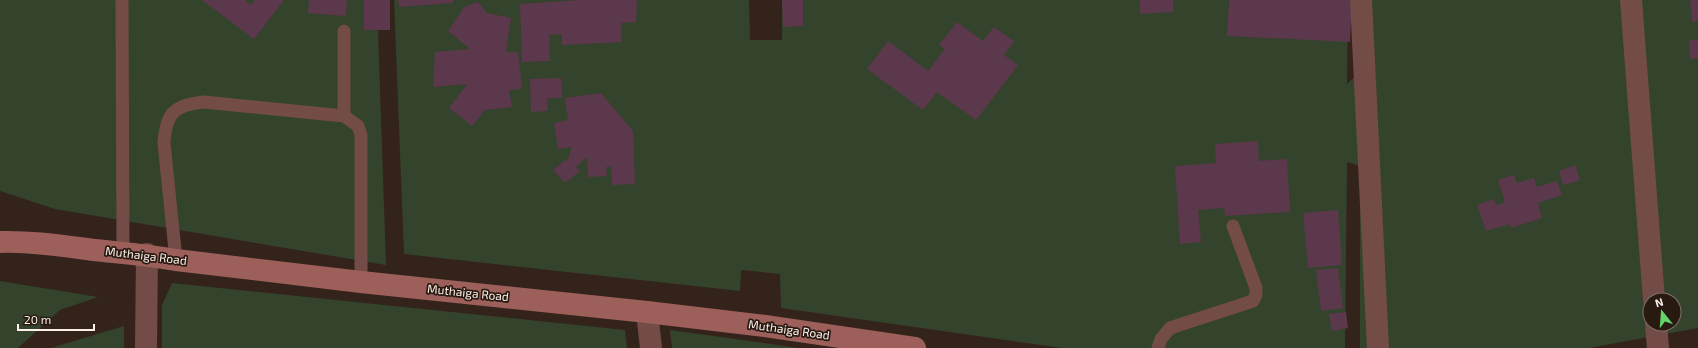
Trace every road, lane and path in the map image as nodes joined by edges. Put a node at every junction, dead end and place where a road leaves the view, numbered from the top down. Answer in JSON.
{"nodes":[{"id":1,"x":122,"y":0,"type":"edge"},
{"id":2,"x":1361,"y":0,"type":"edge"},
{"id":3,"x":1631,"y":0,"type":"edge"},
{"id":4,"x":344,"y":31,"type":"dead end"},
{"id":5,"x":344,"y":116,"type":"junction"},
{"id":6,"x":1233,"y":226,"type":"dead end"},
{"id":7,"x":7,"y":239,"type":"edge"},
{"id":8,"x":123,"y":253,"type":"junction"},
{"id":9,"x":148,"y":254,"type":"junction"},
{"id":10,"x":176,"y":260,"type":"junction"},
{"id":11,"x":361,"y":282,"type":"junction"},
{"id":12,"x":1653,"y":292,"type":"edge"},
{"id":13,"x":647,"y":312,"type":"junction"},
{"id":14,"x":1657,"y":332,"type":"edge"},
{"id":15,"x":146,"y":348,"type":"edge"},
{"id":16,"x":651,"y":348,"type":"edge"},
{"id":17,"x":915,"y":348,"type":"edge"},
{"id":18,"x":1158,"y":348,"type":"edge"},
{"id":19,"x":1378,"y":348,"type":"edge"},
{"id":20,"x":1658,"y":348,"type":"edge"}],
"edges":[{"from":1,"to":8,"type":"lane"},
{"from":2,"to":19,"type":"street"},
{"from":3,"to":12,"type":"street"},
{"from":4,"to":5,"type":"lane"},
{"from":5,"to":10,"type":"lane"},
{"from":5,"to":11,"type":"lane"},
{"from":6,"to":18,"type":"lane"},
{"from":7,"to":8,"type":"main road","name":"Muthaiga Road"},
{"from":8,"to":9,"type":"main road","name":"Muthaiga Road"},
{"from":9,"to":10,"type":"main road","name":"Muthaiga Road"},
{"from":9,"to":15,"type":"street"},
{"from":10,"to":11,"type":"main road","name":"Muthaiga Road"},
{"from":11,"to":13,"type":"main road","name":"Muthaiga Road"},
{"from":13,"to":16,"type":"street"},
{"from":13,"to":17,"type":"main road","name":"Muthaiga Road"},
{"from":14,"to":20,"type":"street"}]}
